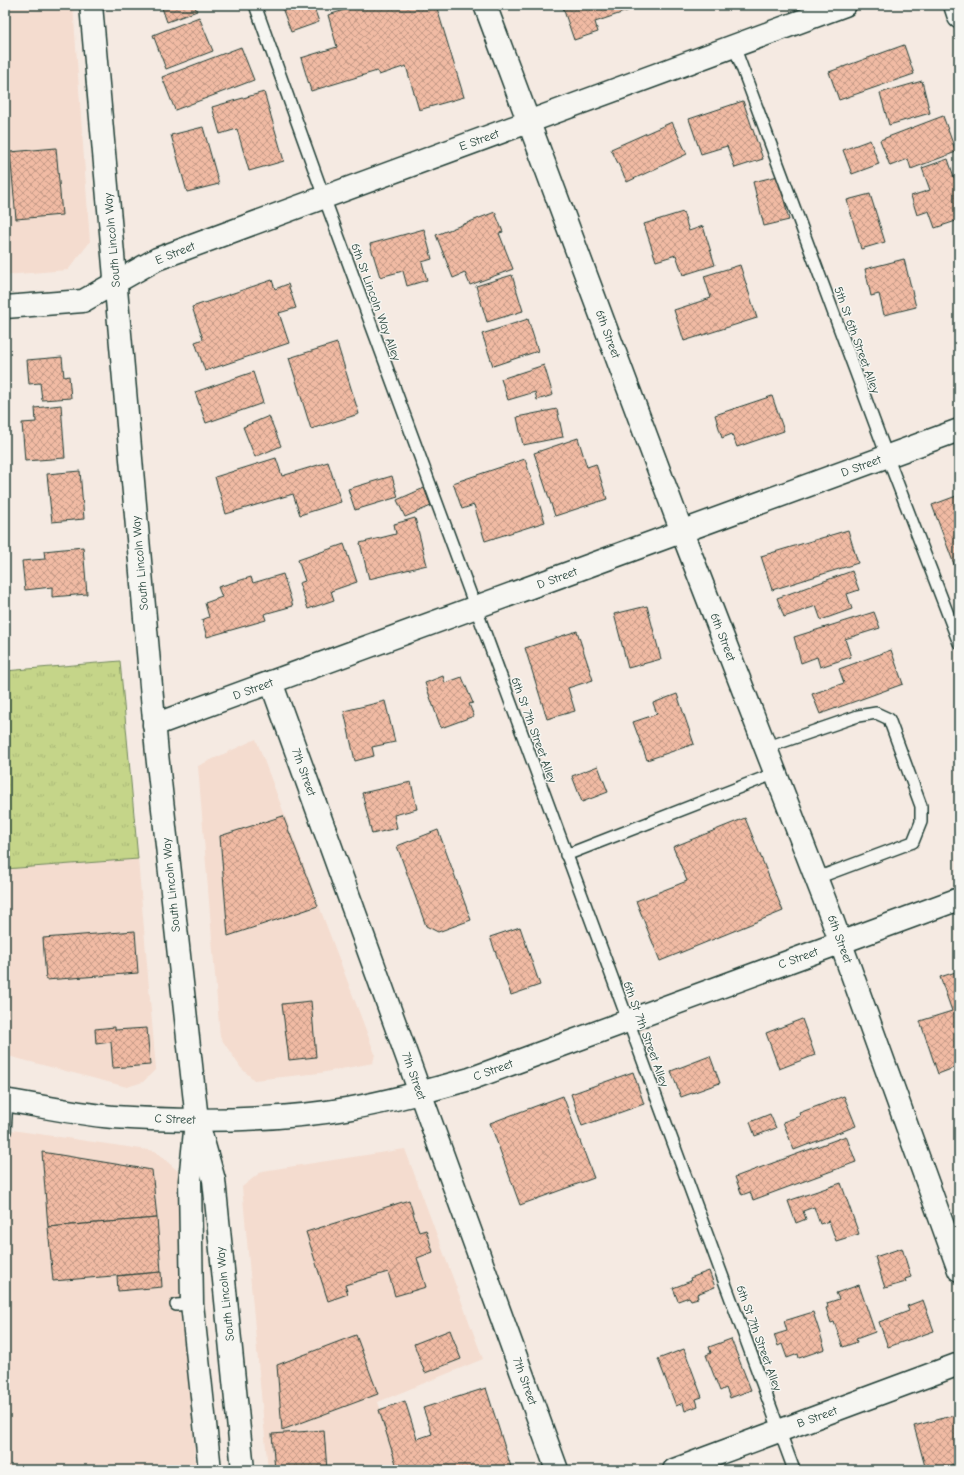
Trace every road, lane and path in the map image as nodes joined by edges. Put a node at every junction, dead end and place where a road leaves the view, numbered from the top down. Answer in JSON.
{"nodes":[{"id":1,"x":91,"y":5,"type":"edge"},
{"id":2,"x":255,"y":5,"type":"edge"},
{"id":3,"x":485,"y":5,"type":"edge"},
{"id":4,"x":845,"y":5,"type":"edge"},
{"id":5,"x":955,"y":5,"type":"edge"},
{"id":6,"x":959,"y":17,"type":"edge"},
{"id":7,"x":734,"y":46,"type":"junction"},
{"id":8,"x":529,"y":122,"type":"junction"},
{"id":9,"x":324,"y":197,"type":"junction"},
{"id":10,"x":116,"y":282,"type":"junction"},
{"id":11,"x":5,"y":307,"type":"edge"},
{"id":12,"x":959,"y":430,"type":"edge"},
{"id":13,"x":887,"y":456,"type":"junction"},
{"id":14,"x":682,"y":532,"type":"junction"},
{"id":15,"x":475,"y":608,"type":"junction"},
{"id":16,"x":959,"y":643,"type":"edge"},
{"id":17,"x":271,"y":682,"type":"junction"},
{"id":18,"x":154,"y":725,"type":"junction"},
{"id":19,"x":765,"y":748,"type":"junction"},
{"id":20,"x":776,"y":773,"type":"junction"},
{"id":21,"x":566,"y":855,"type":"junction"},
{"id":22,"x":817,"y":878,"type":"junction"},
{"id":23,"x":959,"y":899,"type":"edge"},
{"id":24,"x":841,"y":942,"type":"junction"},
{"id":25,"x":627,"y":1021,"type":"junction"},
{"id":26,"x":420,"y":1093,"type":"junction"},
{"id":27,"x":6,"y":1100,"type":"edge"},
{"id":28,"x":197,"y":1120,"type":"junction"},
{"id":29,"x":5,"y":1132,"type":"edge"},
{"id":30,"x":959,"y":1270,"type":"edge"},
{"id":31,"x":959,"y":1364,"type":"edge"},
{"id":32,"x":779,"y":1431,"type":"junction"},
{"id":33,"x":210,"y":1470,"type":"edge"},
{"id":34,"x":243,"y":1470,"type":"edge"},
{"id":35,"x":557,"y":1470,"type":"edge"},
{"id":36,"x":674,"y":1470,"type":"edge"},
{"id":37,"x":794,"y":1470,"type":"edge"}],
"edges":[{"from":1,"to":10,"type":"street","name":"South Lincoln Way"},
{"from":2,"to":9,"type":"lane","name":"6th St Lincoln Way Alley"},
{"from":3,"to":8,"type":"street","name":"6th Street"},
{"from":4,"to":7,"type":"street","name":"E Street"},
{"from":5,"to":6,"type":"street"},
{"from":7,"to":8,"type":"street","name":"E Street"},
{"from":7,"to":13,"type":"lane","name":"5th St 6th Street Alley"},
{"from":8,"to":9,"type":"street","name":"E Street"},
{"from":8,"to":14,"type":"street","name":"6th Street"},
{"from":9,"to":10,"type":"street","name":"E Street"},
{"from":9,"to":15,"type":"lane","name":"6th St Lincoln Way Alley"},
{"from":10,"to":11,"type":"street","name":"E Street"},
{"from":10,"to":18,"type":"street","name":"South Lincoln Way"},
{"from":12,"to":13,"type":"street","name":"D Street"},
{"from":13,"to":14,"type":"street","name":"D Street"},
{"from":13,"to":16,"type":"lane","name":"5th St 6th Street Alley"},
{"from":14,"to":15,"type":"street","name":"D Street"},
{"from":14,"to":19,"type":"street","name":"6th Street"},
{"from":15,"to":17,"type":"street","name":"D Street"},
{"from":15,"to":21,"type":"lane","name":"6th St 7th Street Alley"},
{"from":17,"to":18,"type":"street","name":"D Street"},
{"from":17,"to":26,"type":"street","name":"7th Street"},
{"from":18,"to":28,"type":"street","name":"South Lincoln Way"},
{"from":19,"to":20,"type":"street","name":"6th Street"},
{"from":19,"to":22,"type":"lane"},
{"from":20,"to":21,"type":"lane"},
{"from":20,"to":22,"type":"street","name":"6th Street"},
{"from":21,"to":25,"type":"lane","name":"6th St 7th Street Alley"},
{"from":22,"to":24,"type":"street","name":"6th Street"},
{"from":23,"to":24,"type":"street","name":"C Street"},
{"from":24,"to":25,"type":"street","name":"C Street"},
{"from":24,"to":30,"type":"street","name":"6th Street"},
{"from":25,"to":26,"type":"street","name":"C Street"},
{"from":25,"to":32,"type":"lane","name":"6th St 7th Street Alley"},
{"from":26,"to":28,"type":"street","name":"C Street"},
{"from":26,"to":35,"type":"street","name":"7th Street"},
{"from":27,"to":28,"type":"street","name":"C Street"},
{"from":27,"to":29,"type":"lane"},
{"from":28,"to":33,"type":"street","name":"South Lincoln Way"},
{"from":28,"to":34,"type":"street","name":"South Lincoln Way"},
{"from":31,"to":32,"type":"street","name":"B Street"},
{"from":32,"to":36,"type":"street","name":"B Street"},
{"from":32,"to":37,"type":"lane","name":"6th St 7th Street Alley"}]}
